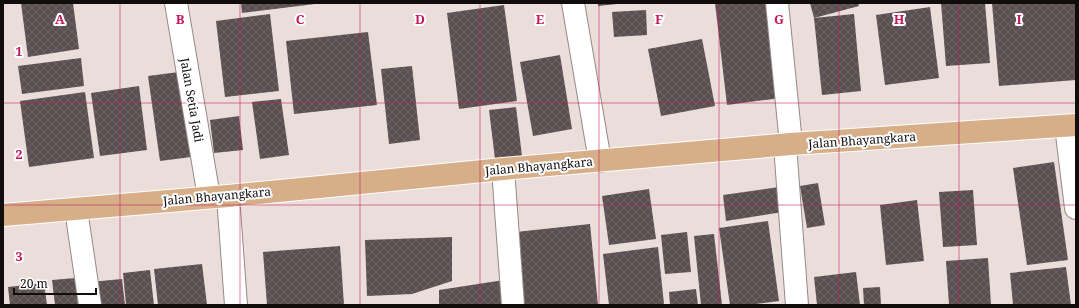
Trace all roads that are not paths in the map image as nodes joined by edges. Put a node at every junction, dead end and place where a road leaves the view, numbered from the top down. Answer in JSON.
{"nodes":[{"id":1,"x":176,"y":3,"type":"edge"},
{"id":2,"x":573,"y":3,"type":"edge"},
{"id":3,"x":777,"y":3,"type":"edge"},
{"id":4,"x":1071,"y":126,"type":"edge"},
{"id":5,"x":788,"y":144,"type":"junction"},
{"id":6,"x":600,"y":161,"type":"junction"},
{"id":7,"x":502,"y":169,"type":"junction"},
{"id":8,"x":219,"y":196,"type":"junction"},
{"id":9,"x":1076,"y":208,"type":"edge"},
{"id":10,"x":76,"y":209,"type":"junction"},
{"id":11,"x":3,"y":215,"type":"edge"},
{"id":12,"x":90,"y":305,"type":"edge"},
{"id":13,"x":236,"y":305,"type":"edge"},
{"id":14,"x":513,"y":305,"type":"edge"},
{"id":15,"x":797,"y":305,"type":"edge"}],
"edges":[{"from":1,"to":8,"type":"street","name":"Jalan Setia Jadi"},
{"from":2,"to":6,"type":"street"},
{"from":3,"to":5,"type":"street"},
{"from":4,"to":5,"type":"main road","name":"Jalan Bhayangkara"},
{"from":4,"to":9,"type":"street"},
{"from":5,"to":6,"type":"main road","name":"Jalan Bhayangkara"},
{"from":5,"to":15,"type":"street"},
{"from":6,"to":7,"type":"main road","name":"Jalan Bhayangkara"},
{"from":7,"to":8,"type":"main road","name":"Jalan Bhayangkara"},
{"from":7,"to":14,"type":"street"},
{"from":8,"to":10,"type":"main road","name":"Jalan Bhayangkara"},
{"from":8,"to":13,"type":"street","name":"Jalan Setia Jadi"},
{"from":10,"to":11,"type":"main road","name":"Jalan Bhayangkara"},
{"from":10,"to":12,"type":"street"}]}
